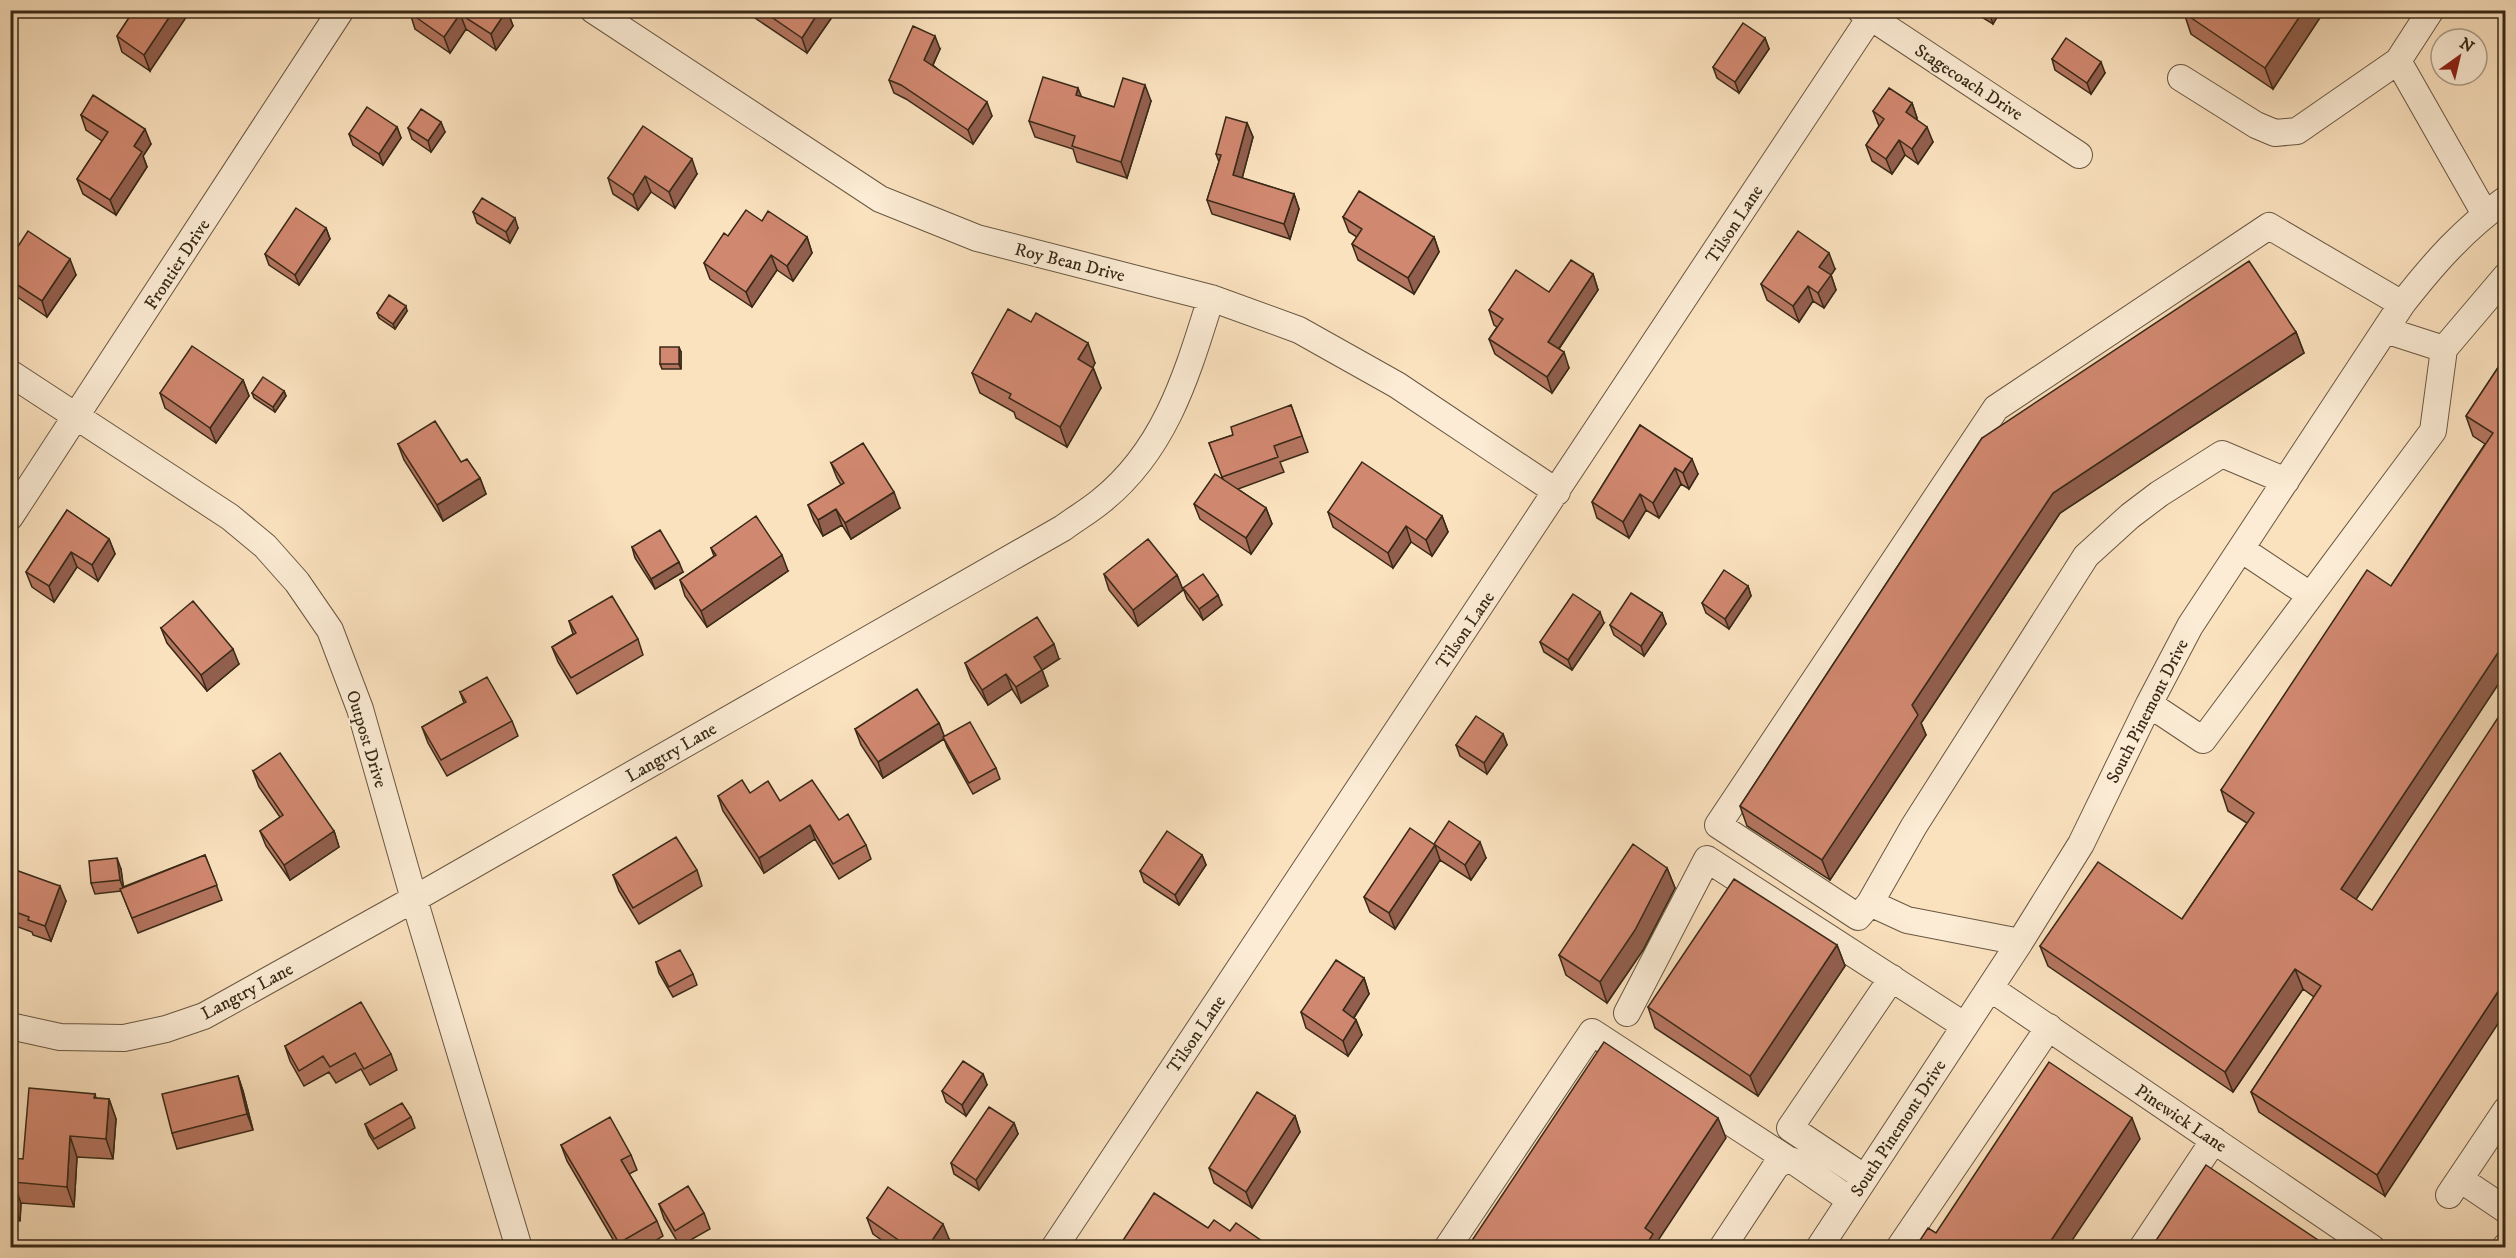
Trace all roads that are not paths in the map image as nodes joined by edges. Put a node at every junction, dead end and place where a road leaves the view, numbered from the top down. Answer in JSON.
{"nodes":[{"id":1,"x":341,"y":10,"type":"edge"},
{"id":2,"x":593,"y":10,"type":"edge"},
{"id":3,"x":2431,"y":10,"type":"edge"},
{"id":4,"x":1868,"y":13,"type":"edge"},
{"id":5,"x":2398,"y":61,"type":"junction"},
{"id":6,"x":2181,"y":78,"type":"dead end"},
{"id":7,"x":2079,"y":154,"type":"dead end"},
{"id":8,"x":2505,"y":199,"type":"edge"},
{"id":9,"x":2485,"y":214,"type":"junction"},
{"id":10,"x":2505,"y":276,"type":"edge"},
{"id":11,"x":1211,"y":298,"type":"junction"},
{"id":12,"x":2402,"y":304,"type":"junction"},
{"id":13,"x":2385,"y":330,"type":"junction"},
{"id":14,"x":2444,"y":348,"type":"junction"},
{"id":15,"x":10,"y":373,"type":"edge"},
{"id":16,"x":77,"y":418,"type":"junction"},
{"id":17,"x":2286,"y":481,"type":"junction"},
{"id":18,"x":1557,"y":492,"type":"junction"},
{"id":19,"x":10,"y":517,"type":"edge"},
{"id":20,"x":2241,"y":549,"type":"junction"},
{"id":21,"x":2310,"y":595,"type":"junction"},
{"id":22,"x":2149,"y":704,"type":"junction"},
{"id":23,"x":414,"y":899,"type":"junction"},
{"id":24,"x":1870,"y":903,"type":"junction"},
{"id":25,"x":2020,"y":942,"type":"junction"},
{"id":26,"x":1892,"y":978,"type":"junction"},
{"id":27,"x":1990,"y":988,"type":"junction"},
{"id":28,"x":1627,"y":1013,"type":"dead end"},
{"id":29,"x":10,"y":1026,"type":"edge"},
{"id":30,"x":1965,"y":1026,"type":"junction"},
{"id":31,"x":2049,"y":1028,"type":"junction"},
{"id":32,"x":2505,"y":1110,"type":"edge"},
{"id":33,"x":2214,"y":1140,"type":"junction"},
{"id":34,"x":1787,"y":1159,"type":"junction"},
{"id":35,"x":1865,"y":1178,"type":"junction"},
{"id":36,"x":1850,"y":1200,"type":"junction"},
{"id":37,"x":2505,"y":1210,"type":"edge"},
{"id":38,"x":519,"y":1248,"type":"edge"},
{"id":39,"x":1054,"y":1248,"type":"edge"},
{"id":40,"x":1447,"y":1248,"type":"edge"},
{"id":41,"x":1722,"y":1248,"type":"edge"},
{"id":42,"x":1819,"y":1248,"type":"edge"},
{"id":43,"x":1899,"y":1248,"type":"edge"},
{"id":44,"x":2142,"y":1248,"type":"edge"},
{"id":45,"x":2372,"y":1248,"type":"edge"}],
"edges":[{"from":1,"to":16,"type":"street","name":"Frontier Drive"},
{"from":2,"to":11,"type":"street","name":"Roy Bean Drive"},
{"from":3,"to":5,"type":"street"},
{"from":4,"to":7,"type":"street","name":"Stagecoach Drive"},
{"from":4,"to":18,"type":"street","name":"Tilson Lane"},
{"from":5,"to":6,"type":"street"},
{"from":5,"to":9,"type":"street"},
{"from":8,"to":9,"type":"street","name":"South Pinemont Drive"},
{"from":9,"to":12,"type":"street","name":"South Pinemont Drive"},
{"from":10,"to":14,"type":"street"},
{"from":11,"to":18,"type":"street","name":"Roy Bean Drive"},
{"from":11,"to":23,"type":"street","name":"Langtry Lane"},
{"from":12,"to":13,"type":"street","name":"South Pinemont Drive"},
{"from":12,"to":24,"type":"street"},
{"from":13,"to":14,"type":"street"},
{"from":13,"to":17,"type":"street","name":"South Pinemont Drive"},
{"from":14,"to":21,"type":"street"},
{"from":15,"to":16,"type":"street","name":"Outpost Drive"},
{"from":16,"to":19,"type":"street","name":"Frontier Drive"},
{"from":16,"to":23,"type":"street","name":"Outpost Drive"},
{"from":17,"to":20,"type":"street","name":"South Pinemont Drive"},
{"from":17,"to":24,"type":"street"},
{"from":18,"to":39,"type":"street","name":"Tilson Lane"},
{"from":20,"to":21,"type":"street"},
{"from":20,"to":22,"type":"street","name":"South Pinemont Drive"},
{"from":21,"to":22,"type":"street"},
{"from":22,"to":25,"type":"street","name":"South Pinemont Drive"},
{"from":23,"to":29,"type":"street","name":"Langtry Lane"},
{"from":23,"to":38,"type":"street","name":"Outpost Drive"},
{"from":24,"to":25,"type":"street"},
{"from":25,"to":27,"type":"street","name":"South Pinemont Drive"},
{"from":26,"to":28,"type":"street"},
{"from":26,"to":30,"type":"street"},
{"from":26,"to":35,"type":"street"},
{"from":27,"to":30,"type":"street","name":"South Pinemont Drive"},
{"from":27,"to":31,"type":"street","name":"Pinewick Lane"},
{"from":30,"to":35,"type":"street","name":"South Pinemont Drive"},
{"from":31,"to":33,"type":"street","name":"Pinewick Lane"},
{"from":31,"to":43,"type":"street"},
{"from":32,"to":37,"type":"street"},
{"from":33,"to":44,"type":"street"},
{"from":33,"to":45,"type":"street","name":"Pinewick Lane"},
{"from":34,"to":36,"type":"street"},
{"from":34,"to":40,"type":"street"},
{"from":34,"to":41,"type":"street"},
{"from":35,"to":36,"type":"street","name":"South Pinemont Drive"},
{"from":36,"to":42,"type":"street","name":"South Pinemont Drive"}]}
